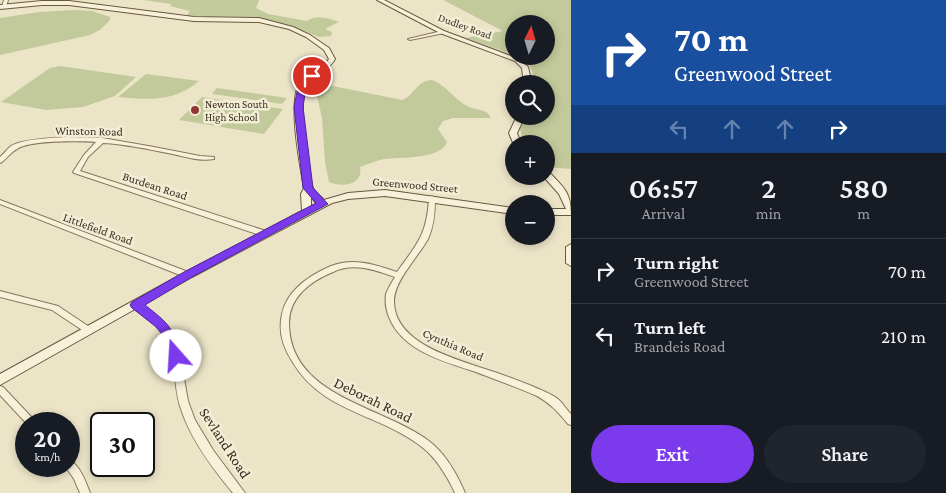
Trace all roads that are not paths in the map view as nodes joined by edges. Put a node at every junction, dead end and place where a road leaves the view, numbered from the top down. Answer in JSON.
{"nodes":[{"id":1,"x":6,"y":0,"type":"edge"},
{"id":2,"x":380,"y":0,"type":"edge"},
{"id":3,"x":2,"y":7,"type":"edge"},
{"id":4,"x":442,"y":32,"type":"junction"},
{"id":5,"x":410,"y":39,"type":"dead end"},
{"id":6,"x":526,"y":75,"type":"edge"},
{"id":7,"x":102,"y":140,"type":"junction"},
{"id":8,"x":212,"y":158,"type":"dead end"},
{"id":9,"x":0,"y":161,"type":"edge"},
{"id":10,"x":555,"y":182,"type":"edge"},
{"id":11,"x":308,"y":188,"type":"junction"},
{"id":12,"x":567,"y":193,"type":"edge"},
{"id":13,"x":432,"y":198,"type":"junction"},
{"id":14,"x":0,"y":202,"type":"edge"},
{"id":15,"x":322,"y":204,"type":"junction"},
{"id":16,"x":505,"y":210,"type":"edge"},
{"id":17,"x":571,"y":211,"type":"edge"},
{"id":18,"x":555,"y":212,"type":"edge"},
{"id":19,"x":307,"y":213,"type":"junction"},
{"id":20,"x":266,"y":234,"type":"junction"},
{"id":21,"x":571,"y":247,"type":"edge"},
{"id":22,"x":571,"y":263,"type":"edge"},
{"id":23,"x":188,"y":274,"type":"junction"},
{"id":24,"x":400,"y":276,"type":"junction"},
{"id":25,"x":0,"y":294,"type":"edge"},
{"id":26,"x":136,"y":305,"type":"junction"},
{"id":27,"x":88,"y":330,"type":"junction"},
{"id":28,"x":0,"y":380,"type":"edge"},
{"id":29,"x":0,"y":389,"type":"edge"},
{"id":30,"x":22,"y":412,"type":"edge"},
{"id":31,"x":571,"y":421,"type":"edge"},
{"id":32,"x":78,"y":477,"type":"edge"},
{"id":33,"x":85,"y":493,"type":"edge"},
{"id":34,"x":240,"y":493,"type":"edge"},
{"id":35,"x":460,"y":493,"type":"edge"}],
"edges":[{"from":1,"to":3,"type":"street"},
{"from":2,"to":4,"type":"street","name":"Dudley Road"},
{"from":3,"to":11,"type":"street"},
{"from":4,"to":5,"type":"street"},
{"from":4,"to":6,"type":"street","name":"Dudley Road"},
{"from":7,"to":8,"type":"street","name":"Winston Road"},
{"from":7,"to":9,"type":"street","name":"Winston Road"},
{"from":7,"to":20,"type":"street","name":"Burdean Road"},
{"from":10,"to":12,"type":"street"},
{"from":11,"to":15,"type":"street"},
{"from":11,"to":19,"type":"street"},
{"from":12,"to":17,"type":"street"},
{"from":13,"to":15,"type":"street","name":"Greenwood Street"},
{"from":13,"to":16,"type":"street","name":"Greenwood Street"},
{"from":13,"to":24,"type":"street","name":"Cynthia Road"},
{"from":14,"to":23,"type":"street","name":"Littlefield Road"},
{"from":15,"to":19,"type":"street","name":"Greenwood Street"},
{"from":17,"to":18,"type":"street"},
{"from":19,"to":20,"type":"street","name":"Greenwood Street"},
{"from":20,"to":23,"type":"street","name":"Greenwood Street"},
{"from":21,"to":22,"type":"street"},
{"from":23,"to":26,"type":"street","name":"Greenwood Street"},
{"from":24,"to":31,"type":"street","name":"Cynthia Road"},
{"from":24,"to":35,"type":"street","name":"Deborah Road"},
{"from":25,"to":27,"type":"street"},
{"from":26,"to":27,"type":"street","name":"Greenwood Street"},
{"from":26,"to":34,"type":"street","name":"Sevland Road"},
{"from":27,"to":28,"type":"street","name":"Greenwood Street"},
{"from":29,"to":30,"type":"street"},
{"from":32,"to":33,"type":"street"}]}
